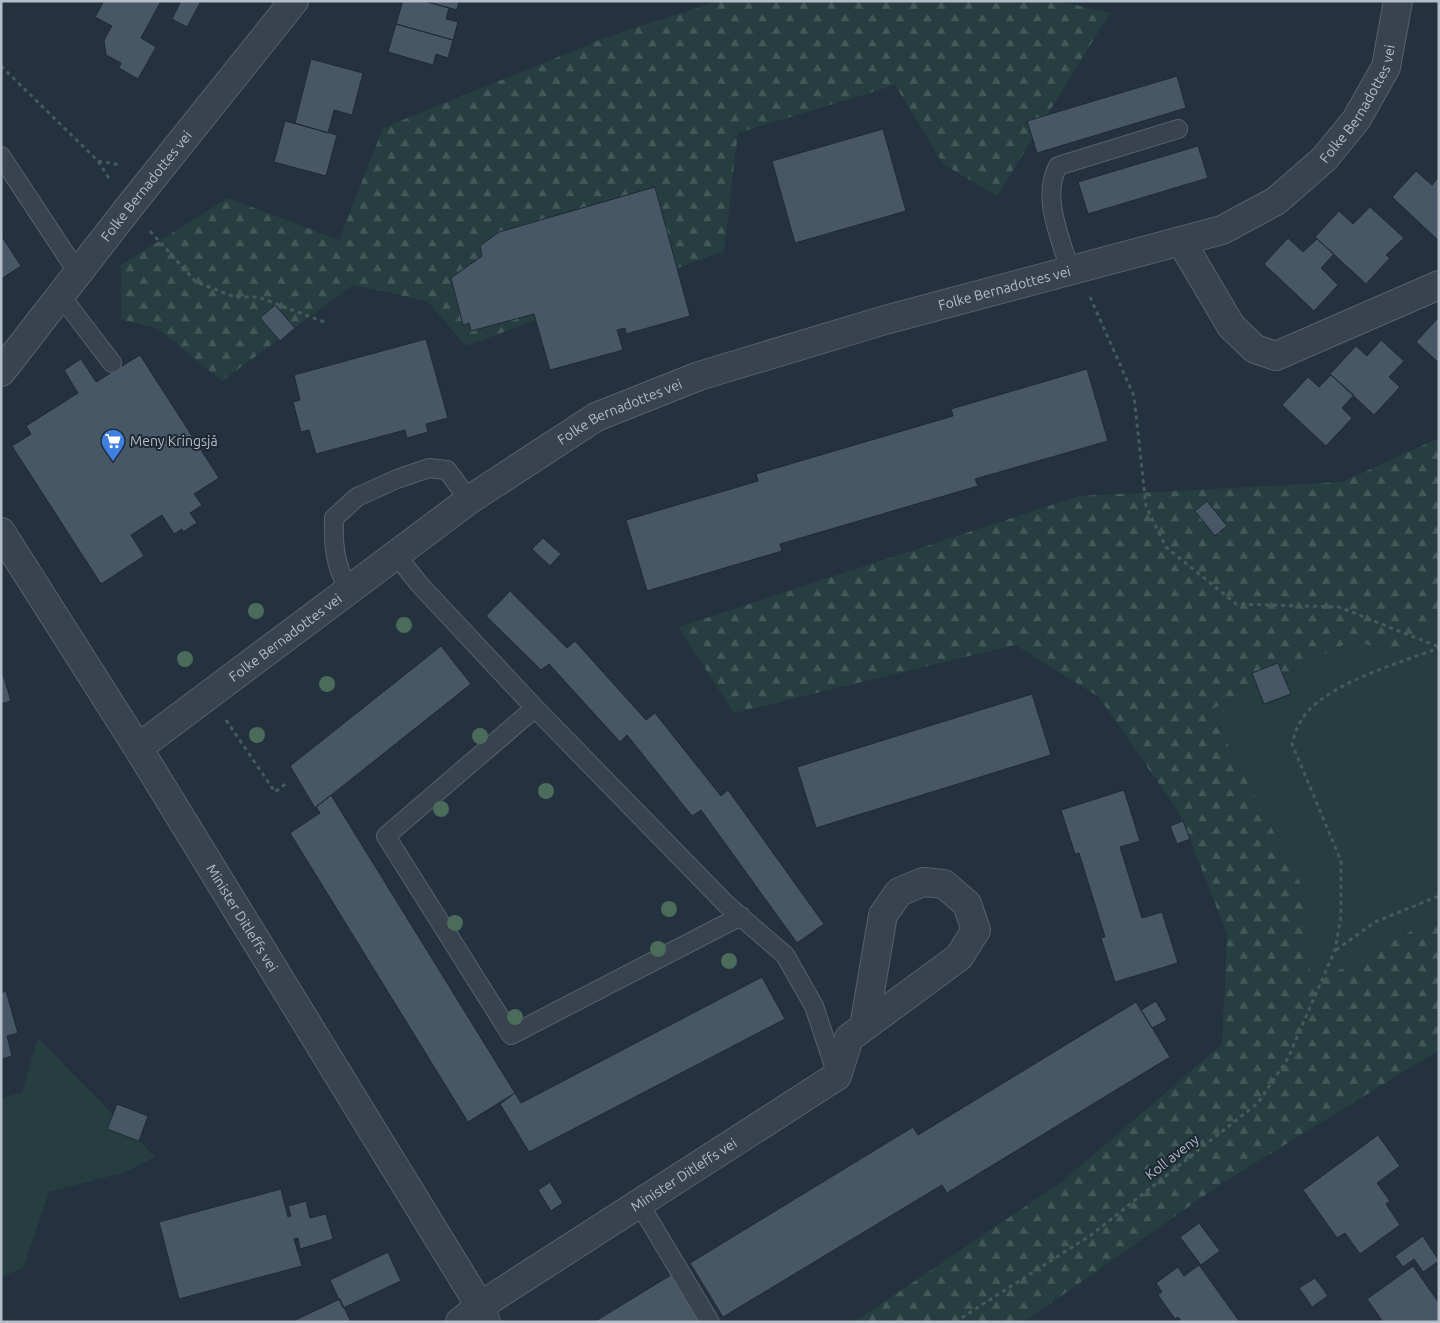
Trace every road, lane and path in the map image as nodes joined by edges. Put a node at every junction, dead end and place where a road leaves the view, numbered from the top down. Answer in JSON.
{"nodes":[{"id":1,"x":294,"y":1,"type":"edge"},
{"id":2,"x":1398,"y":1,"type":"edge"},
{"id":3,"x":1,"y":66,"type":"edge"},
{"id":4,"x":1178,"y":129,"type":"dead end"},
{"id":5,"x":1,"y":156,"type":"edge"},
{"id":6,"x":98,"y":161,"type":"junction"},
{"id":7,"x":127,"y":166,"type":"dead end"},
{"id":8,"x":114,"y":186,"type":"dead end"},
{"id":9,"x":148,"y":229,"type":"dead end"},
{"id":10,"x":1182,"y":241,"type":"junction"},
{"id":11,"x":1074,"y":270,"type":"junction"},
{"id":12,"x":78,"y":273,"type":"junction"},
{"id":13,"x":1439,"y":285,"type":"edge"},
{"id":14,"x":61,"y":296,"type":"junction"},
{"id":15,"x":326,"y":323,"type":"dead end"},
{"id":16,"x":112,"y":363,"type":"dead end"},
{"id":17,"x":1,"y":372,"type":"edge"},
{"id":18,"x":469,"y":500,"type":"junction"},
{"id":19,"x":1,"y":532,"type":"edge"},
{"id":20,"x":396,"y":554,"type":"junction"},
{"id":21,"x":349,"y":590,"type":"junction"},
{"id":22,"x":1439,"y":647,"type":"edge"},
{"id":23,"x":209,"y":694,"type":"junction"},
{"id":24,"x":535,"y":708,"type":"junction"},
{"id":25,"x":138,"y":748,"type":"junction"},
{"id":26,"x":288,"y":782,"type":"dead end"},
{"id":27,"x":1439,"y":896,"type":"edge"},
{"id":28,"x":741,"y":916,"type":"junction"},
{"id":29,"x":1335,"y":950,"type":"junction"},
{"id":30,"x":864,"y":1027,"type":"junction"},
{"id":31,"x":837,"y":1076,"type":"junction"},
{"id":32,"x":639,"y":1203,"type":"junction"},
{"id":33,"x":476,"y":1316,"type":"edge"},
{"id":34,"x":710,"y":1322,"type":"edge"},
{"id":35,"x":955,"y":1322,"type":"edge"}],
"edges":[{"from":1,"to":12,"type":"street","name":"Folke Bernadottes vei"},
{"from":2,"to":10,"type":"street","name":"Folke Bernadottes vei"},
{"from":3,"to":6,"type":"path"},
{"from":4,"to":11,"type":"lane"},
{"from":5,"to":12,"type":"lane"},
{"from":6,"to":7,"type":"path"},
{"from":6,"to":8,"type":"path"},
{"from":9,"to":15,"type":"path"},
{"from":10,"to":11,"type":"street","name":"Folke Bernadottes vei"},
{"from":10,"to":13,"type":"street"},
{"from":11,"to":18,"type":"street","name":"Folke Bernadottes vei"},
{"from":11,"to":22,"type":"path"},
{"from":12,"to":14,"type":"street","name":"Folke Bernadottes vei"},
{"from":14,"to":16,"type":"lane"},
{"from":14,"to":17,"type":"street","name":"Folke Bernadottes vei"},
{"from":18,"to":20,"type":"street","name":"Folke Bernadottes vei"},
{"from":18,"to":21,"type":"lane"},
{"from":19,"to":25,"type":"street","name":"Minister Ditleffs vei"},
{"from":20,"to":21,"type":"street","name":"Folke Bernadottes vei"},
{"from":20,"to":24,"type":"lane"},
{"from":21,"to":23,"type":"street","name":"Folke Bernadottes vei"},
{"from":22,"to":29,"type":"path","name":"Koll aveny"},
{"from":23,"to":25,"type":"street","name":"Folke Bernadottes vei"},
{"from":23,"to":26,"type":"path"},
{"from":24,"to":28,"type":"lane"},
{"from":24,"to":28,"type":"lane"},
{"from":25,"to":33,"type":"street","name":"Minister Ditleffs vei"},
{"from":27,"to":29,"type":"path"},
{"from":28,"to":31,"type":"lane"},
{"from":29,"to":35,"type":"path","name":"Koll aveny"},
{"from":30,"to":30,"type":"street"},
{"from":30,"to":31,"type":"street"},
{"from":31,"to":32,"type":"street","name":"Minister Ditleffs vei"},
{"from":32,"to":33,"type":"street","name":"Minister Ditleffs vei"},
{"from":32,"to":34,"type":"lane"}]}
